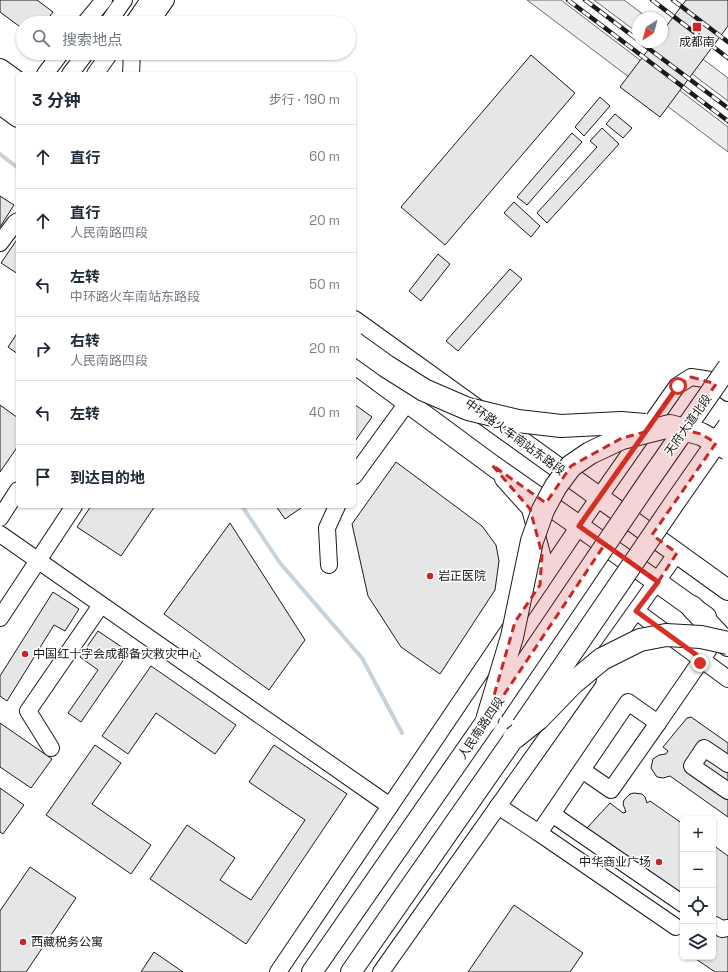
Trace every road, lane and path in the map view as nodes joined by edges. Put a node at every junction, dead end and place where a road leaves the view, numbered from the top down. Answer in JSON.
{"nodes":[{"id":1,"x":104,"y":0,"type":"edge"},
{"id":2,"x":124,"y":0,"type":"edge"},
{"id":3,"x":149,"y":0,"type":"edge"},
{"id":4,"x":166,"y":0,"type":"edge"},
{"id":5,"x":91,"y":16,"type":"edge"},
{"id":6,"x":113,"y":16,"type":"edge"},
{"id":7,"x":138,"y":16,"type":"edge"},
{"id":8,"x":155,"y":16,"type":"edge"},
{"id":9,"x":56,"y":60,"type":"edge"},
{"id":10,"x":81,"y":60,"type":"edge"},
{"id":11,"x":105,"y":60,"type":"edge"},
{"id":12,"x":132,"y":60,"type":"edge"},
{"id":13,"x":0,"y":70,"type":"edge"},
{"id":14,"x":47,"y":72,"type":"edge"},
{"id":15,"x":72,"y":72,"type":"edge"},
{"id":16,"x":96,"y":72,"type":"edge"},
{"id":17,"x":131,"y":72,"type":"edge"},
{"id":18,"x":16,"y":81,"type":"edge"},
{"id":19,"x":0,"y":85,"type":"edge"},
{"id":20,"x":16,"y":97,"type":"edge"},
{"id":21,"x":0,"y":104,"type":"edge"},
{"id":22,"x":16,"y":116,"type":"edge"},
{"id":23,"x":16,"y":222,"type":"edge"},
{"id":24,"x":0,"y":243,"type":"edge"},
{"id":25,"x":356,"y":322,"type":"edge"},
{"id":26,"x":356,"y":344,"type":"edge"},
{"id":27,"x":356,"y":365,"type":"edge"},
{"id":28,"x":728,"y":368,"type":"edge"},
{"id":29,"x":728,"y":393,"type":"edge"},
{"id":30,"x":407,"y":403,"type":"junction"},
{"id":31,"x":670,"y":426,"type":"junction"},
{"id":32,"x":728,"y":426,"type":"edge"},
{"id":33,"x":728,"y":449,"type":"edge"},
{"id":34,"x":492,"y":465,"type":"junction"},
{"id":35,"x":356,"y":473,"type":"edge"},
{"id":36,"x":648,"y":482,"type":"joint"},
{"id":37,"x":16,"y":493,"type":"edge"},
{"id":38,"x":599,"y":497,"type":"junction"},
{"id":39,"x":73,"y":508,"type":"edge"},
{"id":40,"x":336,"y":508,"type":"edge"},
{"id":41,"x":0,"y":518,"type":"edge"},
{"id":42,"x":579,"y":526,"type":"junction"},
{"id":43,"x":0,"y":534,"type":"edge"},
{"id":44,"x":677,"y":553,"type":"junction"},
{"id":45,"x":39,"y":561,"type":"junction"},
{"id":46,"x":329,"y":565,"type":"dead end"},
{"id":47,"x":658,"y":582,"type":"junction"},
{"id":48,"x":540,"y":585,"type":"junction"},
{"id":49,"x":728,"y":590,"type":"edge"},
{"id":50,"x":101,"y":605,"type":"junction"},
{"id":51,"x":692,"y":607,"type":"joint"},
{"id":52,"x":636,"y":611,"type":"junction"},
{"id":53,"x":0,"y":618,"type":"edge"},
{"id":54,"x":725,"y":638,"type":"edge"},
{"id":55,"x":702,"y":659,"type":"junction"},
{"id":56,"x":728,"y":679,"type":"edge"},
{"id":57,"x":487,"y":720,"type":"junction"},
{"id":58,"x":658,"y":723,"type":"junction"},
{"id":59,"x":514,"y":738,"type":"junction"},
{"id":60,"x":51,"y":748,"type":"dead end"},
{"id":61,"x":728,"y":764,"type":"edge"},
{"id":62,"x":582,"y":770,"type":"junction"},
{"id":63,"x":728,"y":791,"type":"edge"},
{"id":64,"x":390,"y":806,"type":"junction"},
{"id":65,"x":498,"y":806,"type":"junction"},
{"id":66,"x":552,"y":814,"type":"junction"},
{"id":67,"x":539,"y":833,"type":"junction"},
{"id":68,"x":680,"y":902,"type":"edge"},
{"id":69,"x":716,"y":926,"type":"edge"},
{"id":70,"x":676,"y":927,"type":"dead end"},
{"id":71,"x":728,"y":928,"type":"edge"},
{"id":72,"x":278,"y":972,"type":"edge"},
{"id":73,"x":312,"y":972,"type":"edge"},
{"id":74,"x":350,"y":972,"type":"edge"},
{"id":75,"x":381,"y":972,"type":"edge"}],
"edges":[{"from":1,"to":5,"type":"street"},
{"from":2,"to":6,"type":"street"},
{"from":3,"to":7,"type":"street"},
{"from":4,"to":8,"type":"street"},
{"from":9,"to":14,"type":"street"},
{"from":10,"to":15,"type":"street"},
{"from":11,"to":16,"type":"street"},
{"from":12,"to":17,"type":"street"},
{"from":13,"to":18,"type":"main road"},
{"from":19,"to":20,"type":"highway"},
{"from":21,"to":22,"type":"main road"},
{"from":23,"to":24,"type":"street"},
{"from":25,"to":38,"type":"main road","name":"中环路火车南站东路段"},
{"from":26,"to":31,"type":"highway","bridge":true},
{"from":27,"to":30,"type":"main road"},
{"from":28,"to":36,"type":"main road","name":"天府大道北段","bridge":true},
{"from":29,"to":38,"type":"street"},
{"from":30,"to":34,"type":"main road"},
{"from":30,"to":35,"type":"street"},
{"from":31,"to":33,"type":"highway","bridge":true},
{"from":31,"to":57,"type":"highway","bridge":true},
{"from":32,"to":59,"type":"main road","bridge":true},
{"from":34,"to":42,"type":"main road"},
{"from":34,"to":48,"type":"street"},
{"from":36,"to":57,"type":"main road","name":"人民南路四段","bridge":true},
{"from":37,"to":41,"type":"street"},
{"from":38,"to":42,"type":"street"},
{"from":38,"to":44,"type":"main road","name":"中环路火车南站东路段"},
{"from":39,"to":45,"type":"street"},
{"from":40,"to":46,"type":"street"},
{"from":42,"to":47,"type":"main road"},
{"from":42,"to":48,"type":"street"},
{"from":43,"to":45,"type":"street"},
{"from":44,"to":47,"type":"street"},
{"from":44,"to":49,"type":"main road","name":"中环路火车南站东路段"},
{"from":45,"to":50,"type":"street"},
{"from":45,"to":53,"type":"street"},
{"from":47,"to":51,"type":"main road"},
{"from":47,"to":52,"type":"street"},
{"from":48,"to":64,"type":"street"},
{"from":50,"to":60,"type":"street"},
{"from":50,"to":64,"type":"street"},
{"from":51,"to":54,"type":"highway"},
{"from":52,"to":55,"type":"street"},
{"from":52,"to":65,"type":"street"},
{"from":54,"to":55,"type":"street"},
{"from":54,"to":59,"type":"highway","bridge":true},
{"from":55,"to":56,"type":"street"},
{"from":55,"to":58,"type":"street"},
{"from":57,"to":73,"type":"main road","name":"人民南路四段"},
{"from":58,"to":62,"type":"street"},
{"from":58,"to":62,"type":"street"},
{"from":59,"to":74,"type":"main road"},
{"from":61,"to":63,"type":"street"},
{"from":62,"to":66,"type":"street"},
{"from":64,"to":72,"type":"street"},
{"from":65,"to":67,"type":"street"},
{"from":65,"to":75,"type":"street"},
{"from":66,"to":67,"type":"street"},
{"from":66,"to":68,"type":"street"},
{"from":67,"to":70,"type":"street"},
{"from":69,"to":71,"type":"street"}]}
